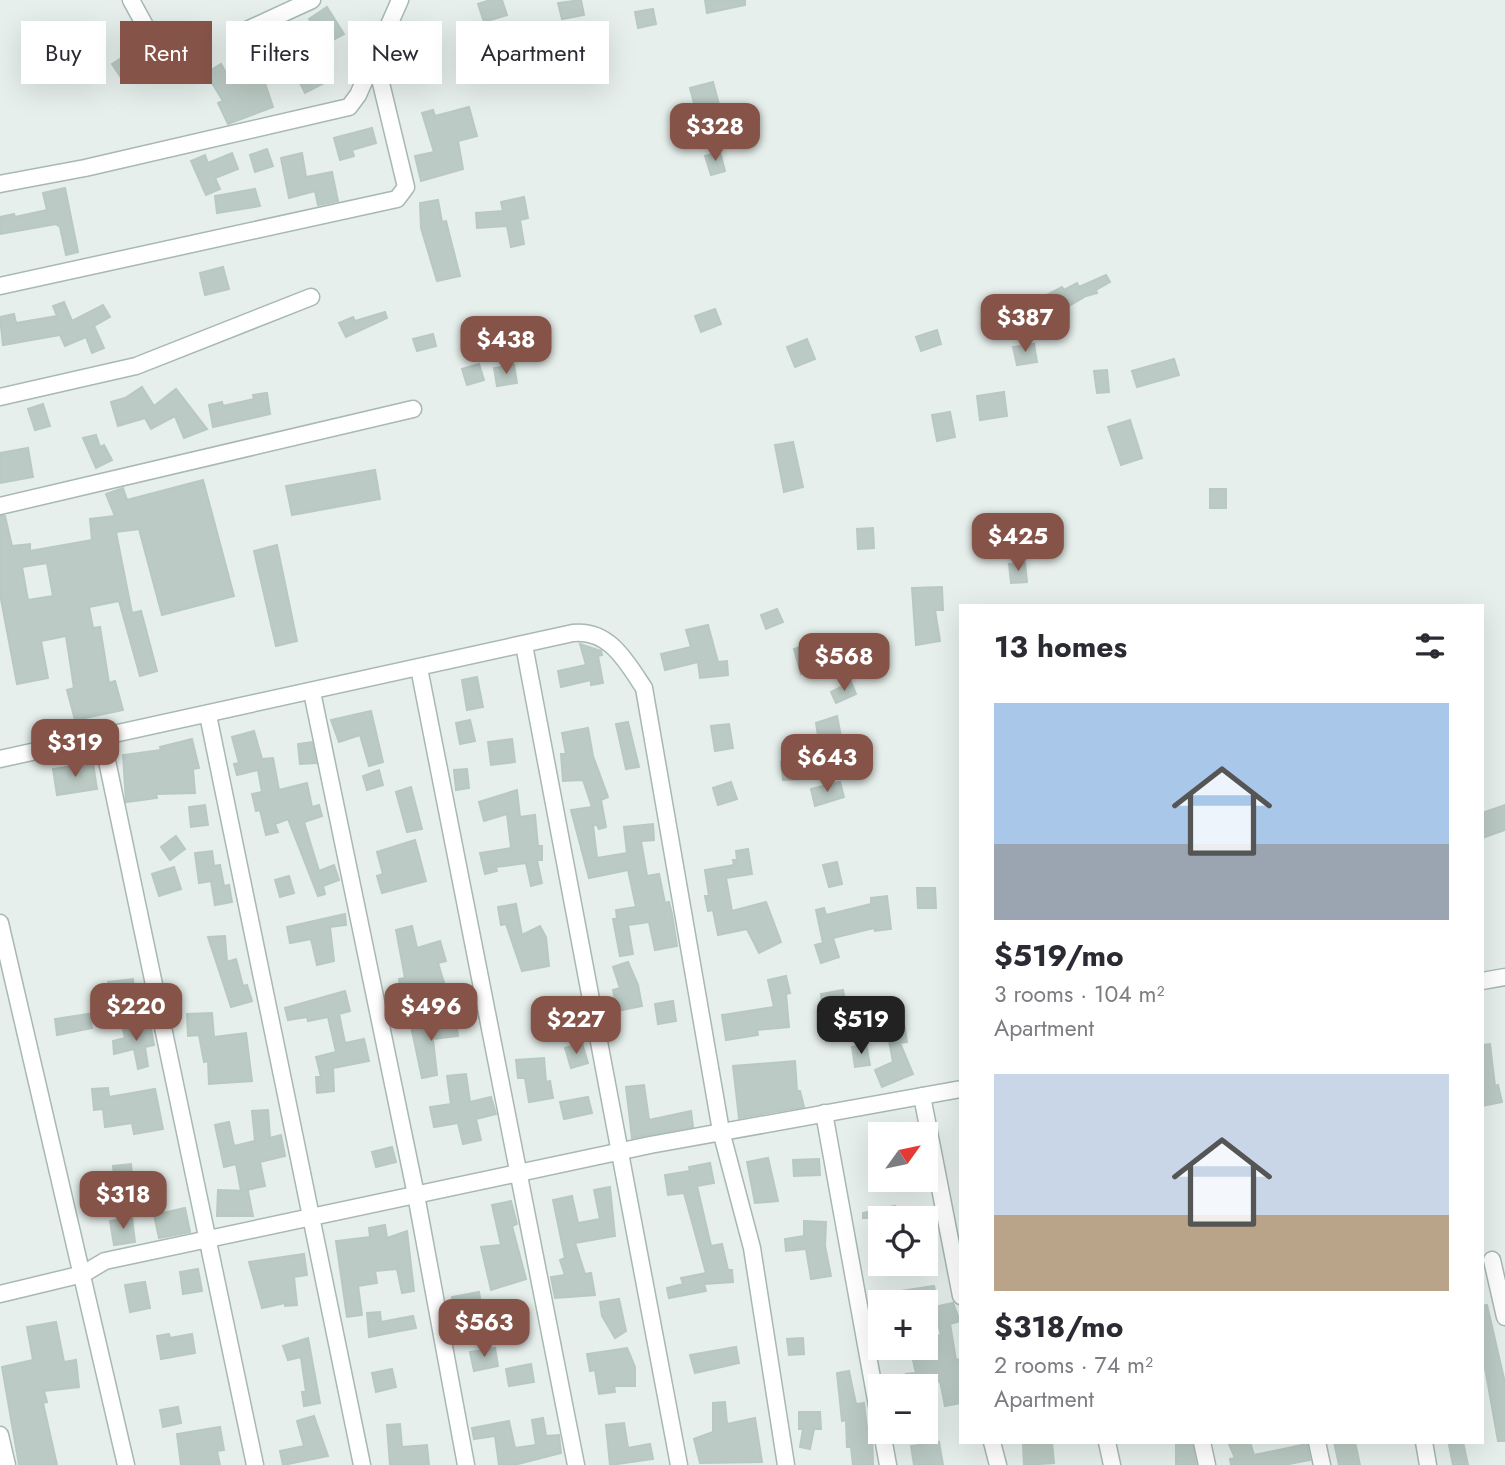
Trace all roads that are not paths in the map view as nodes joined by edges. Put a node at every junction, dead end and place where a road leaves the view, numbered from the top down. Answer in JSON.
{"nodes":[{"id":1,"x":131,"y":0,"type":"edge"},
{"id":2,"x":312,"y":0,"type":"edge"},
{"id":3,"x":400,"y":0,"type":"edge"},
{"id":4,"x":142,"y":21,"type":"edge"},
{"id":5,"x":266,"y":21,"type":"edge"},
{"id":6,"x":390,"y":21,"type":"edge"},
{"id":7,"x":362,"y":84,"type":"edge"},
{"id":8,"x":381,"y":84,"type":"edge"},
{"id":9,"x":0,"y":184,"type":"edge"},
{"id":10,"x":0,"y":286,"type":"edge"},
{"id":11,"x":312,"y":297,"type":"dead end"},
{"id":12,"x":0,"y":397,"type":"edge"},
{"id":13,"x":413,"y":409,"type":"dead end"},
{"id":14,"x":0,"y":506,"type":"edge"},
{"id":15,"x":524,"y":645,"type":"junction"},
{"id":16,"x":419,"y":668,"type":"junction"},
{"id":17,"x":312,"y":692,"type":"junction"},
{"id":18,"x":208,"y":715,"type":"junction"},
{"id":19,"x":102,"y":737,"type":"junction"},
{"id":20,"x":0,"y":759,"type":"edge"},
{"id":21,"x":0,"y":923,"type":"edge"},
{"id":22,"x":1505,"y":977,"type":"edge"},
{"id":23,"x":1484,"y":981,"type":"edge"},
{"id":24,"x":959,"y":1089,"type":"edge"},
{"id":25,"x":922,"y":1096,"type":"junction"},
{"id":26,"x":824,"y":1113,"type":"junction"},
{"id":27,"x":721,"y":1131,"type":"junction"},
{"id":28,"x":622,"y":1151,"type":"junction"},
{"id":29,"x":519,"y":1174,"type":"junction"},
{"id":30,"x":416,"y":1195,"type":"junction"},
{"id":31,"x":312,"y":1216,"type":"junction"},
{"id":32,"x":209,"y":1239,"type":"junction"},
{"id":33,"x":1492,"y":1260,"type":"dead end"},
{"id":34,"x":83,"y":1274,"type":"junction"},
{"id":35,"x":959,"y":1286,"type":"edge"},
{"id":36,"x":0,"y":1294,"type":"edge"},
{"id":37,"x":1505,"y":1317,"type":"edge"},
{"id":38,"x":871,"y":1374,"type":"edge"},
{"id":39,"x":0,"y":1435,"type":"edge"},
{"id":40,"x":884,"y":1444,"type":"edge"},
{"id":41,"x":993,"y":1444,"type":"edge"},
{"id":42,"x":1107,"y":1444,"type":"edge"},
{"id":43,"x":1202,"y":1444,"type":"edge"},
{"id":44,"x":1317,"y":1444,"type":"edge"},
{"id":45,"x":1424,"y":1444,"type":"edge"},
{"id":46,"x":7,"y":1465,"type":"edge"},
{"id":47,"x":127,"y":1465,"type":"edge"},
{"id":48,"x":255,"y":1465,"type":"edge"},
{"id":49,"x":362,"y":1465,"type":"edge"},
{"id":50,"x":466,"y":1465,"type":"edge"},
{"id":51,"x":576,"y":1465,"type":"edge"},
{"id":52,"x":679,"y":1465,"type":"edge"},
{"id":53,"x":786,"y":1465,"type":"edge"},
{"id":54,"x":888,"y":1465,"type":"edge"},
{"id":55,"x":998,"y":1465,"type":"edge"},
{"id":56,"x":1112,"y":1465,"type":"edge"},
{"id":57,"x":1207,"y":1465,"type":"edge"},
{"id":58,"x":1322,"y":1465,"type":"edge"},
{"id":59,"x":1429,"y":1465,"type":"edge"}],
"edges":[{"from":1,"to":4,"type":"street"},
{"from":2,"to":5,"type":"street"},
{"from":3,"to":6,"type":"street"},
{"from":7,"to":9,"type":"street"},
{"from":8,"to":10,"type":"street"},
{"from":11,"to":12,"type":"street"},
{"from":13,"to":14,"type":"street"},
{"from":15,"to":16,"type":"street"},
{"from":15,"to":27,"type":"street"},
{"from":15,"to":28,"type":"street"},
{"from":16,"to":17,"type":"street"},
{"from":16,"to":29,"type":"street"},
{"from":17,"to":18,"type":"street"},
{"from":17,"to":30,"type":"street"},
{"from":18,"to":19,"type":"street"},
{"from":18,"to":31,"type":"street"},
{"from":19,"to":20,"type":"street"},
{"from":19,"to":32,"type":"street"},
{"from":21,"to":34,"type":"street"},
{"from":22,"to":23,"type":"street"},
{"from":24,"to":25,"type":"street"},
{"from":25,"to":26,"type":"street"},
{"from":25,"to":35,"type":"street"},
{"from":26,"to":27,"type":"street"},
{"from":26,"to":38,"type":"street"},
{"from":27,"to":28,"type":"street"},
{"from":27,"to":53,"type":"street"},
{"from":28,"to":29,"type":"street"},
{"from":28,"to":52,"type":"street"},
{"from":29,"to":30,"type":"street"},
{"from":29,"to":51,"type":"street"},
{"from":30,"to":31,"type":"street"},
{"from":30,"to":50,"type":"street"},
{"from":31,"to":32,"type":"street"},
{"from":31,"to":49,"type":"street"},
{"from":32,"to":34,"type":"street"},
{"from":32,"to":48,"type":"street"},
{"from":33,"to":37,"type":"street"},
{"from":34,"to":36,"type":"street"},
{"from":34,"to":47,"type":"street"},
{"from":39,"to":46,"type":"street"},
{"from":40,"to":54,"type":"street"},
{"from":41,"to":55,"type":"street"},
{"from":42,"to":56,"type":"street"},
{"from":43,"to":57,"type":"street"},
{"from":44,"to":58,"type":"street"},
{"from":45,"to":59,"type":"street"}]}
